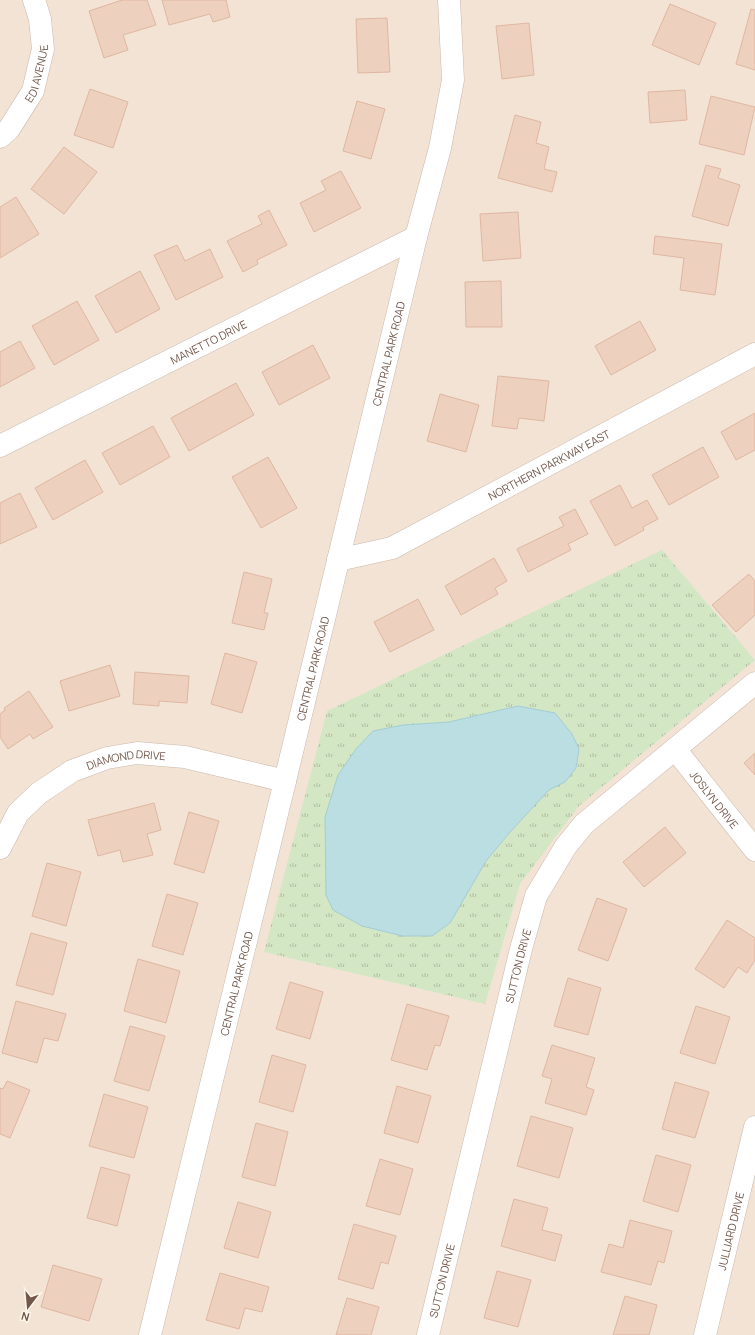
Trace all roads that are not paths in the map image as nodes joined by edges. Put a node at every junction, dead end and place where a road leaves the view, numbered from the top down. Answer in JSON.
{"nodes":[{"id":1,"x":34,"y":0,"type":"edge"},
{"id":2,"x":449,"y":0,"type":"edge"},
{"id":3,"x":0,"y":137,"type":"edge"},
{"id":4,"x":416,"y":237,"type":"junction"},
{"id":5,"x":755,"y":354,"type":"edge"},
{"id":6,"x":0,"y":446,"type":"edge"},
{"id":7,"x":338,"y":560,"type":"junction"},
{"id":8,"x":755,"y":683,"type":"edge"},
{"id":9,"x":675,"y":749,"type":"junction"},
{"id":10,"x":285,"y":781,"type":"junction"},
{"id":11,"x":0,"y":848,"type":"edge"},
{"id":12,"x":755,"y":850,"type":"edge"},
{"id":13,"x":755,"y":1127,"type":"edge"},
{"id":14,"x":748,"y":1193,"type":"edge"},
{"id":15,"x":150,"y":1335,"type":"edge"},
{"id":16,"x":428,"y":1335,"type":"edge"},
{"id":17,"x":705,"y":1335,"type":"edge"}],
"edges":[{"from":1,"to":3,"type":"street","name":"EDI AVENUE"},
{"from":2,"to":4,"type":"street","name":"CENTRAL PARK ROAD"},
{"from":4,"to":6,"type":"street","name":"MANETTO DRIVE"},
{"from":4,"to":7,"type":"street","name":"CENTRAL PARK ROAD"},
{"from":5,"to":7,"type":"street","name":"NORTHERN PARKWAY EAST"},
{"from":7,"to":10,"type":"street","name":"CENTRAL PARK ROAD"},
{"from":8,"to":9,"type":"street","name":"SUTTON DRIVE"},
{"from":9,"to":12,"type":"street","name":"JOSLYN DRIVE"},
{"from":9,"to":16,"type":"street","name":"SUTTON DRIVE"},
{"from":10,"to":11,"type":"street","name":"DIAMOND DRIVE"},
{"from":10,"to":15,"type":"street","name":"CENTRAL PARK ROAD"},
{"from":13,"to":14,"type":"street","name":"JULLIARD DRIVE"},
{"from":14,"to":17,"type":"street","name":"JULLIARD DRIVE"}]}
